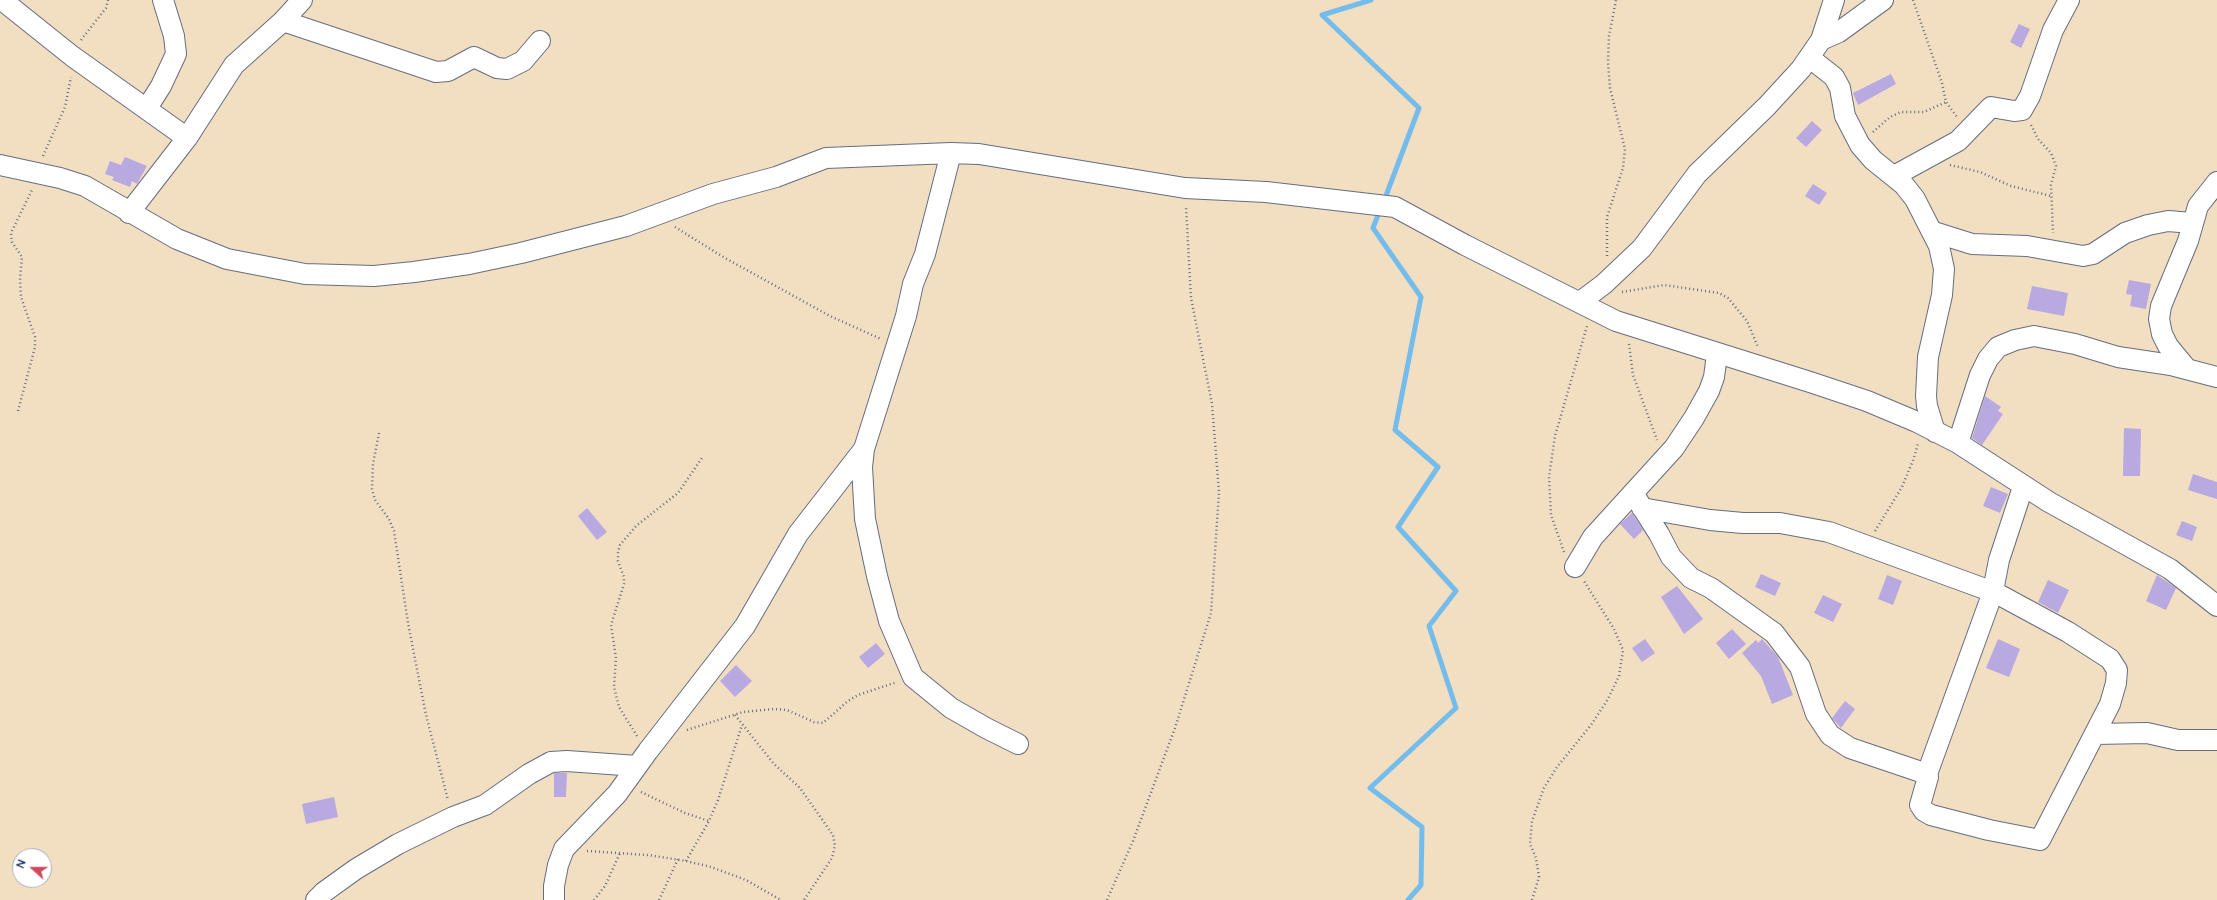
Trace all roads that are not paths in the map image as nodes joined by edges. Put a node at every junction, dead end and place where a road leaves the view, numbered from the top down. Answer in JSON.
{"nodes":[{"id":1,"x":2,"y":0,"type":"edge"},
{"id":2,"x":163,"y":0,"type":"edge"},
{"id":3,"x":302,"y":0,"type":"edge"},
{"id":4,"x":1834,"y":0,"type":"edge"},
{"id":5,"x":1883,"y":0,"type":"edge"},
{"id":6,"x":2069,"y":0,"type":"edge"},
{"id":7,"x":283,"y":21,"type":"junction"},
{"id":8,"x":1821,"y":40,"type":"junction"},
{"id":9,"x":540,"y":41,"type":"dead end"},
{"id":10,"x":1810,"y":58,"type":"junction"},
{"id":11,"x":147,"y":108,"type":"junction"},
{"id":12,"x":187,"y":138,"type":"junction"},
{"id":13,"x":951,"y":153,"type":"junction"},
{"id":14,"x":0,"y":165,"type":"edge"},
{"id":15,"x":1894,"y":176,"type":"junction"},
{"id":16,"x":2217,"y":182,"type":"edge"},
{"id":17,"x":130,"y":213,"type":"junction"},
{"id":18,"x":2192,"y":223,"type":"junction"},
{"id":19,"x":1934,"y":232,"type":"junction"},
{"id":20,"x":1585,"y":305,"type":"junction"},
{"id":21,"x":1717,"y":354,"type":"junction"},
{"id":22,"x":2187,"y":369,"type":"junction"},
{"id":23,"x":2217,"y":377,"type":"edge"},
{"id":24,"x":1929,"y":428,"type":"junction"},
{"id":25,"x":1958,"y":444,"type":"junction"},
{"id":26,"x":864,"y":449,"type":"junction"},
{"id":27,"x":2023,"y":487,"type":"junction"},
{"id":28,"x":1638,"y":501,"type":"junction"},
{"id":29,"x":1575,"y":567,"type":"road end"},
{"id":30,"x":1994,"y":592,"type":"junction"},
{"id":31,"x":2217,"y":606,"type":"edge"},
{"id":32,"x":2095,"y":734,"type":"junction"},
{"id":33,"x":2217,"y":740,"type":"edge"},
{"id":34,"x":1018,"y":744,"type":"dead end"},
{"id":35,"x":642,"y":758,"type":"junction"},
{"id":36,"x":1927,"y":774,"type":"junction"},
{"id":37,"x":316,"y":900,"type":"edge"},
{"id":38,"x":554,"y":900,"type":"edge"}],
"edges":[{"from":1,"to":11,"type":"street"},
{"from":2,"to":11,"type":"street"},
{"from":3,"to":7,"type":"street"},
{"from":4,"to":8,"type":"street"},
{"from":5,"to":8,"type":"street"},
{"from":6,"to":15,"type":"street"},
{"from":7,"to":9,"type":"street"},
{"from":7,"to":12,"type":"street"},
{"from":8,"to":10,"type":"street"},
{"from":10,"to":15,"type":"street"},
{"from":10,"to":20,"type":"street"},
{"from":11,"to":12,"type":"street"},
{"from":12,"to":17,"type":"street"},
{"from":13,"to":17,"type":"street"},
{"from":13,"to":20,"type":"street"},
{"from":13,"to":26,"type":"street"},
{"from":14,"to":17,"type":"street"},
{"from":15,"to":19,"type":"street"},
{"from":16,"to":18,"type":"street"},
{"from":18,"to":19,"type":"street"},
{"from":18,"to":22,"type":"street"},
{"from":19,"to":24,"type":"street"},
{"from":20,"to":21,"type":"street"},
{"from":21,"to":24,"type":"street"},
{"from":21,"to":28,"type":"street"},
{"from":22,"to":23,"type":"street"},
{"from":22,"to":25,"type":"street"},
{"from":24,"to":25,"type":"street"},
{"from":25,"to":27,"type":"street"},
{"from":26,"to":34,"type":"street"},
{"from":26,"to":35,"type":"street"},
{"from":27,"to":30,"type":"street"},
{"from":27,"to":31,"type":"street"},
{"from":28,"to":29,"type":"street"},
{"from":28,"to":30,"type":"street"},
{"from":28,"to":36,"type":"street"},
{"from":30,"to":32,"type":"street"},
{"from":30,"to":36,"type":"street"},
{"from":32,"to":33,"type":"street"},
{"from":32,"to":36,"type":"street"},
{"from":35,"to":37,"type":"street"},
{"from":35,"to":38,"type":"street"}]}
